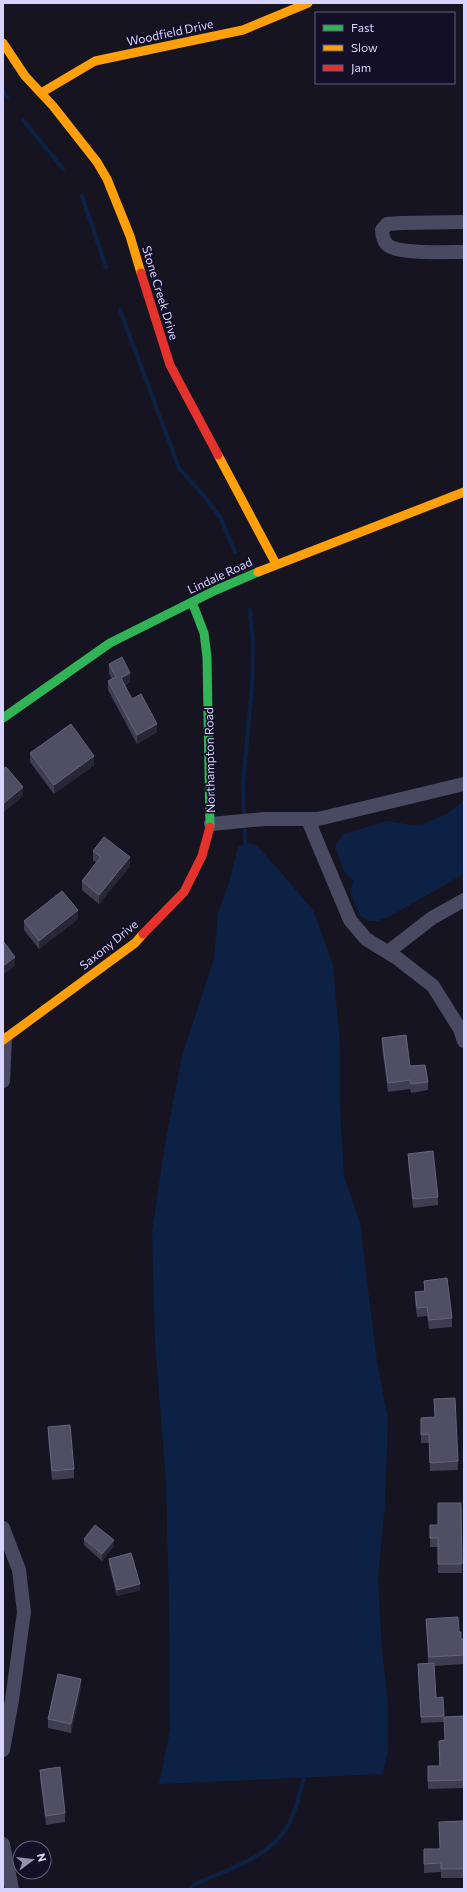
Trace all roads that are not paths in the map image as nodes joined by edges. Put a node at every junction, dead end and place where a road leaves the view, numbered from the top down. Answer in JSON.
{"nodes":[{"id":1,"x":308,"y":3,"type":"edge"},
{"id":2,"x":3,"y":43,"type":"edge"},
{"id":3,"x":41,"y":93,"type":"junction"},
{"id":4,"x":464,"y":222,"type":"edge"},
{"id":5,"x":464,"y":252,"type":"edge"},
{"id":6,"x":464,"y":492,"type":"edge"},
{"id":7,"x":276,"y":564,"type":"junction"},
{"id":8,"x":192,"y":602,"type":"junction"},
{"id":9,"x":3,"y":718,"type":"edge"},
{"id":10,"x":464,"y":784,"type":"edge"},
{"id":11,"x":308,"y":820,"type":"junction"},
{"id":12,"x":211,"y":824,"type":"junction"},
{"id":13,"x":464,"y":900,"type":"edge"},
{"id":14,"x":388,"y":952,"type":"junction"},
{"id":15,"x":4,"y":1040,"type":"edge"},
{"id":16,"x":464,"y":1041,"type":"edge"},
{"id":17,"x":3,"y":1081,"type":"edge"},
{"id":18,"x":3,"y":1528,"type":"edge"},
{"id":19,"x":3,"y":1750,"type":"edge"},
{"id":20,"x":3,"y":1844,"type":"edge"},
{"id":21,"x":12,"y":1889,"type":"edge"}],
"edges":[{"from":1,"to":3,"type":"street","name":"Woodfield Drive"},
{"from":2,"to":3,"type":"street","name":"Stone Creek Drive"},
{"from":3,"to":7,"type":"street","name":"Stone Creek Drive"},
{"from":4,"to":5,"type":"street"},
{"from":6,"to":7,"type":"street","name":"Lindale Road"},
{"from":7,"to":8,"type":"street","name":"Lindale Road"},
{"from":8,"to":9,"type":"street","name":"Lindale Road"},
{"from":8,"to":12,"type":"street","name":"Northampton Road"},
{"from":10,"to":11,"type":"street","name":"Northampton Road"},
{"from":11,"to":12,"type":"street","name":"Northampton Road"},
{"from":11,"to":14,"type":"street"},
{"from":12,"to":15,"type":"street","name":"Saxony Drive"},
{"from":13,"to":14,"type":"street"},
{"from":14,"to":16,"type":"street"},
{"from":15,"to":17,"type":"street"},
{"from":18,"to":19,"type":"street"},
{"from":20,"to":21,"type":"street"}]}
